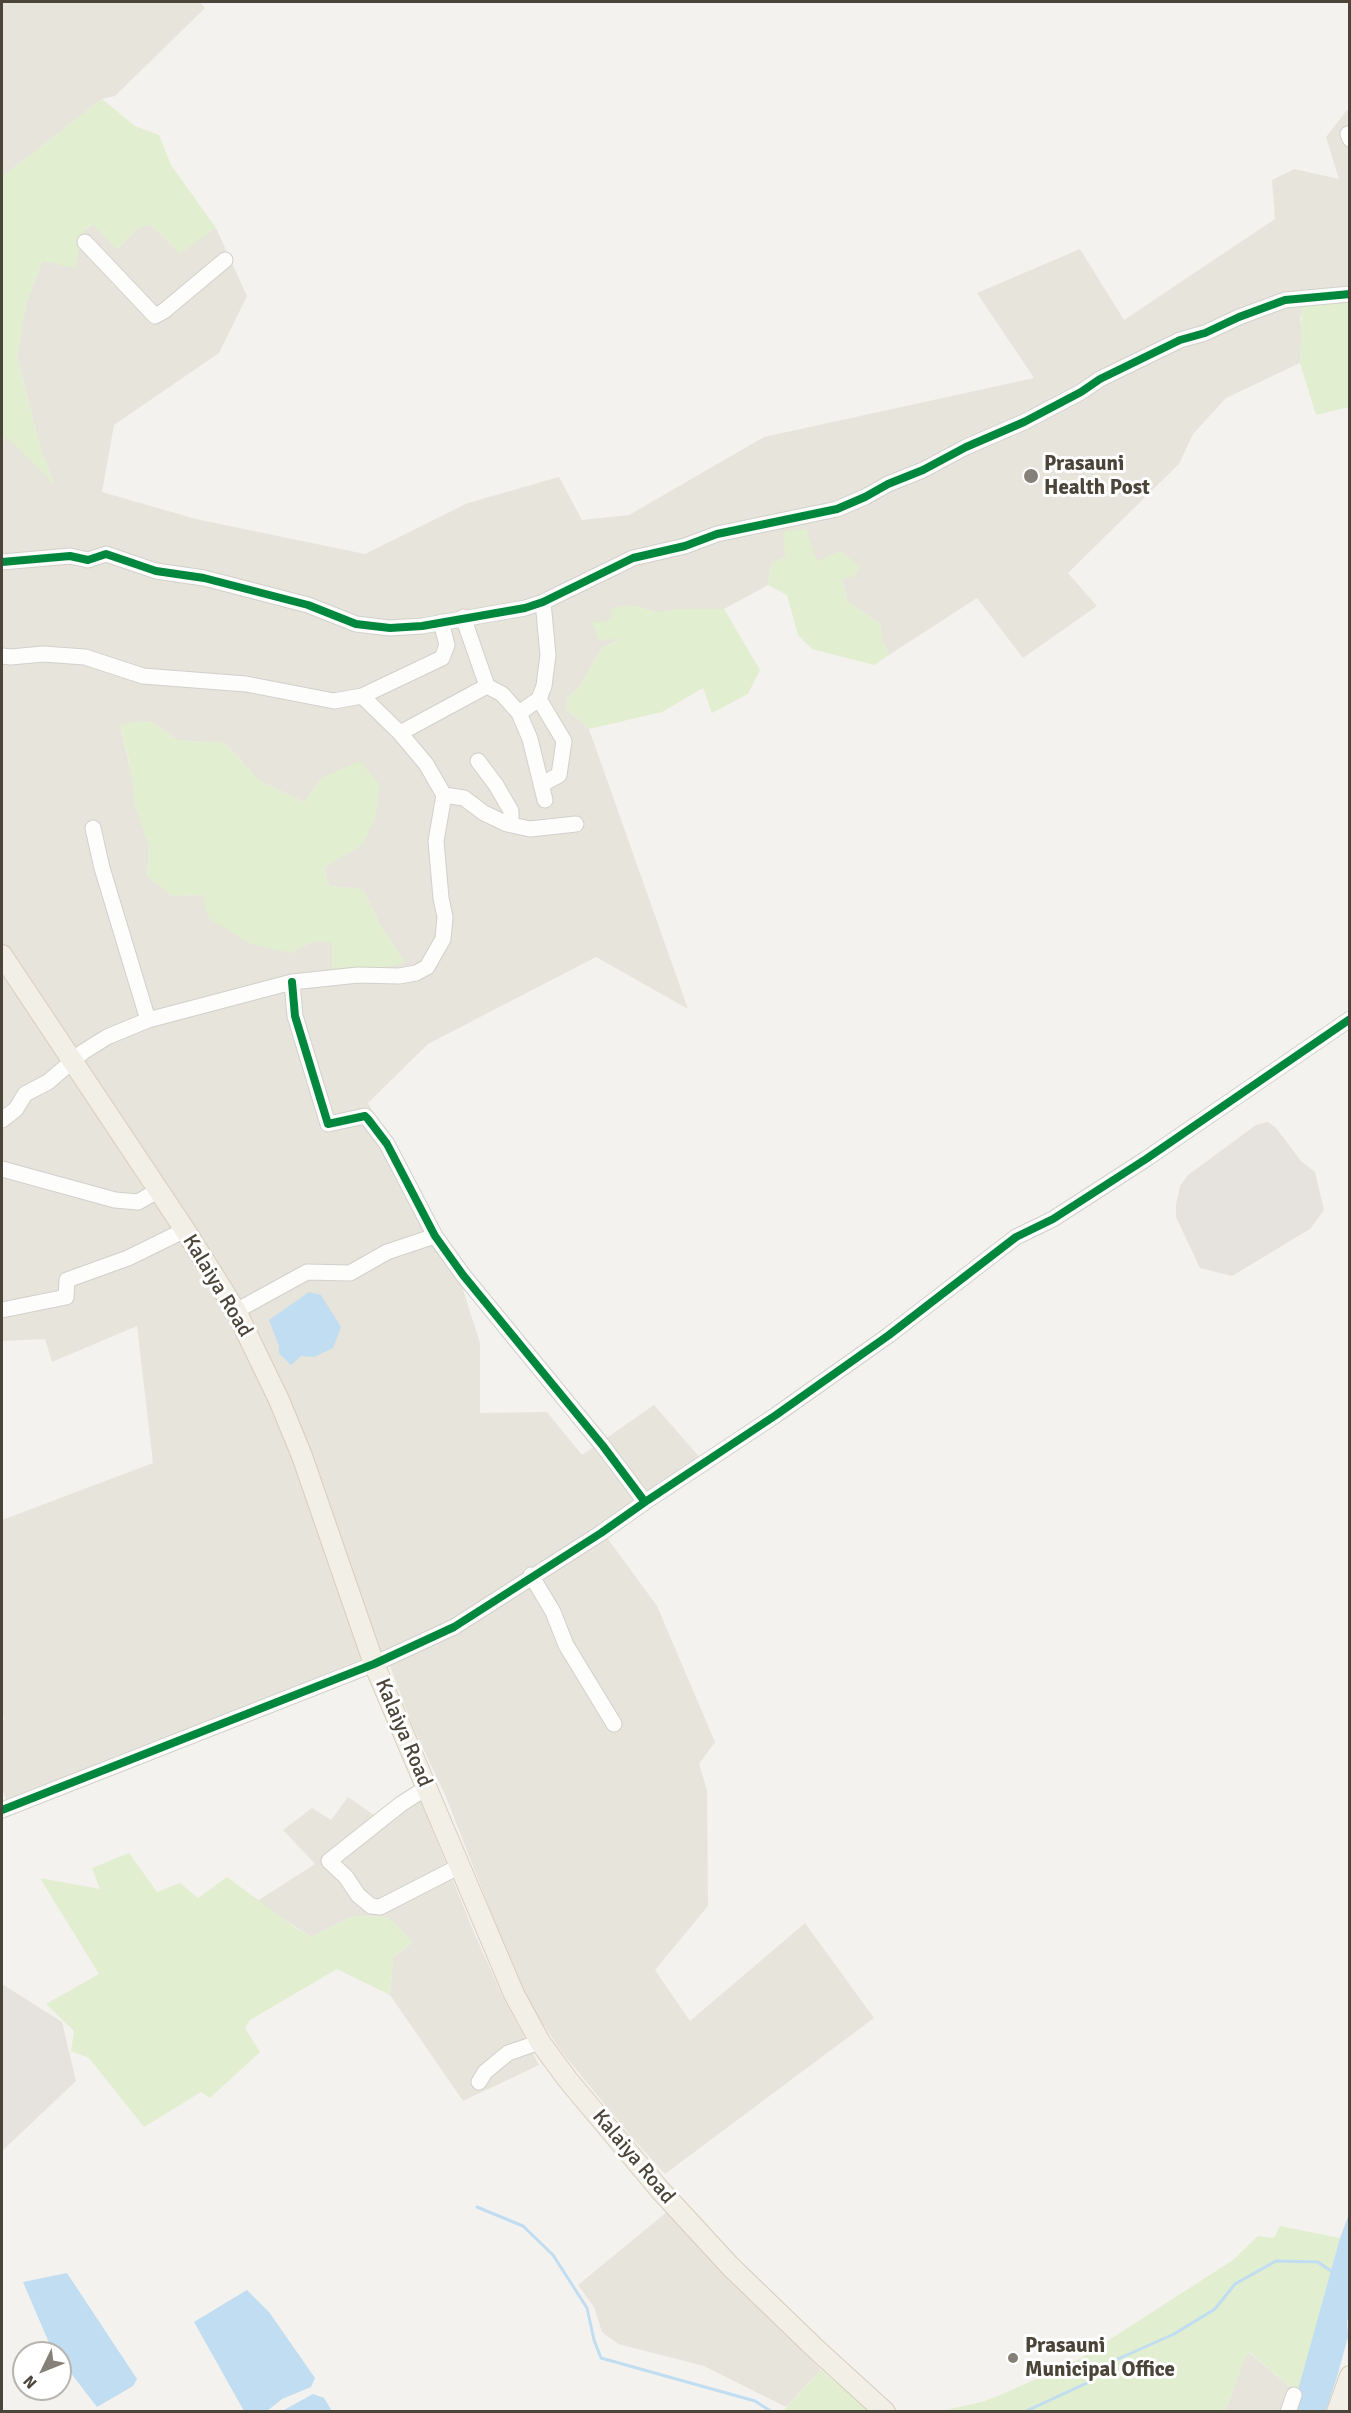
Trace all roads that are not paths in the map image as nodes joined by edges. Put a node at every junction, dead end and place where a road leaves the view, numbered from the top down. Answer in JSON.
{"nodes":[{"id":1,"x":85,"y":242,"type":"dead end"},
{"id":2,"x":225,"y":260,"type":"dead end"},
{"id":3,"x":1350,"y":294,"type":"edge"},
{"id":4,"x":2,"y":562,"type":"edge"},
{"id":5,"x":543,"y":602,"type":"junction"},
{"id":6,"x":463,"y":617,"type":"junction"},
{"id":7,"x":441,"y":622,"type":"junction"},
{"id":8,"x":2,"y":656,"type":"edge"},
{"id":9,"x":487,"y":686,"type":"junction"},
{"id":10,"x":362,"y":696,"type":"junction"},
{"id":11,"x":539,"y":699,"type":"junction"},
{"id":12,"x":519,"y":713,"type":"junction"},
{"id":13,"x":400,"y":733,"type":"junction"},
{"id":14,"x":478,"y":761,"type":"dead end"},
{"id":15,"x":542,"y":784,"type":"junction"},
{"id":16,"x":444,"y":795,"type":"junction"},
{"id":17,"x":545,"y":800,"type":"dead end"},
{"id":18,"x":507,"y":824,"type":"junction"},
{"id":19,"x":576,"y":824,"type":"dead end"},
{"id":20,"x":93,"y":828,"type":"dead end"},
{"id":21,"x":2,"y":955,"type":"edge"},
{"id":22,"x":292,"y":982,"type":"junction"},
{"id":23,"x":1350,"y":1019,"type":"edge"},
{"id":24,"x":148,"y":1020,"type":"junction"},
{"id":25,"x":71,"y":1062,"type":"junction"},
{"id":26,"x":2,"y":1120,"type":"edge"},
{"id":27,"x":2,"y":1168,"type":"edge"},
{"id":28,"x":159,"y":1190,"type":"junction"},
{"id":29,"x":185,"y":1230,"type":"junction"},
{"id":30,"x":435,"y":1236,"type":"junction"},
{"id":31,"x":2,"y":1310,"type":"edge"},
{"id":32,"x":236,"y":1311,"type":"junction"},
{"id":33,"x":645,"y":1502,"type":"junction"},
{"id":34,"x":531,"y":1575,"type":"junction"},
{"id":35,"x":374,"y":1664,"type":"junction"},
{"id":36,"x":614,"y":1724,"type":"dead end"},
{"id":37,"x":426,"y":1788,"type":"junction"},
{"id":38,"x":2,"y":1810,"type":"edge"},
{"id":39,"x":460,"y":1866,"type":"junction"},
{"id":40,"x":540,"y":2042,"type":"junction"},
{"id":41,"x":479,"y":2082,"type":"dead end"},
{"id":42,"x":1350,"y":2376,"type":"edge"},
{"id":43,"x":1294,"y":2395,"type":"dead end"},
{"id":44,"x":885,"y":2412,"type":"edge"},
{"id":45,"x":1288,"y":2412,"type":"edge"},
{"id":46,"x":1337,"y":2412,"type":"edge"}],
"edges":[{"from":1,"to":2,"type":"street"},
{"from":3,"to":5,"type":"street"},
{"from":4,"to":7,"type":"street"},
{"from":5,"to":6,"type":"street"},
{"from":5,"to":11,"type":"street"},
{"from":6,"to":7,"type":"street"},
{"from":6,"to":9,"type":"street"},
{"from":7,"to":10,"type":"street"},
{"from":8,"to":10,"type":"street"},
{"from":9,"to":12,"type":"street"},
{"from":9,"to":13,"type":"street"},
{"from":10,"to":13,"type":"street"},
{"from":11,"to":12,"type":"street"},
{"from":11,"to":15,"type":"street"},
{"from":12,"to":15,"type":"street"},
{"from":13,"to":16,"type":"street"},
{"from":14,"to":18,"type":"street"},
{"from":15,"to":17,"type":"street"},
{"from":16,"to":18,"type":"street"},
{"from":16,"to":22,"type":"street"},
{"from":18,"to":19,"type":"street"},
{"from":20,"to":24,"type":"street"},
{"from":21,"to":25,"type":"main road","name":"Kalaiya Road"},
{"from":22,"to":24,"type":"street"},
{"from":22,"to":30,"type":"street"},
{"from":23,"to":33,"type":"street"},
{"from":24,"to":25,"type":"street"},
{"from":25,"to":26,"type":"street"},
{"from":25,"to":28,"type":"main road","name":"Kalaiya Road"},
{"from":27,"to":28,"type":"street"},
{"from":28,"to":29,"type":"main road","name":"Kalaiya Road"},
{"from":29,"to":31,"type":"street"},
{"from":29,"to":32,"type":"main road","name":"Kalaiya Road"},
{"from":30,"to":32,"type":"street"},
{"from":30,"to":33,"type":"street"},
{"from":32,"to":35,"type":"main road","name":"Kalaiya Road"},
{"from":33,"to":34,"type":"street"},
{"from":34,"to":35,"type":"street"},
{"from":34,"to":36,"type":"street"},
{"from":35,"to":37,"type":"main road","name":"Kalaiya Road"},
{"from":35,"to":38,"type":"street"},
{"from":37,"to":39,"type":"main road","name":"Kalaiya Road"},
{"from":37,"to":39,"type":"street"},
{"from":39,"to":40,"type":"main road","name":"Kalaiya Road"},
{"from":40,"to":41,"type":"street"},
{"from":40,"to":44,"type":"main road","name":"Kalaiya Road"},
{"from":42,"to":46,"type":"main road"},
{"from":43,"to":45,"type":"street"}]}
